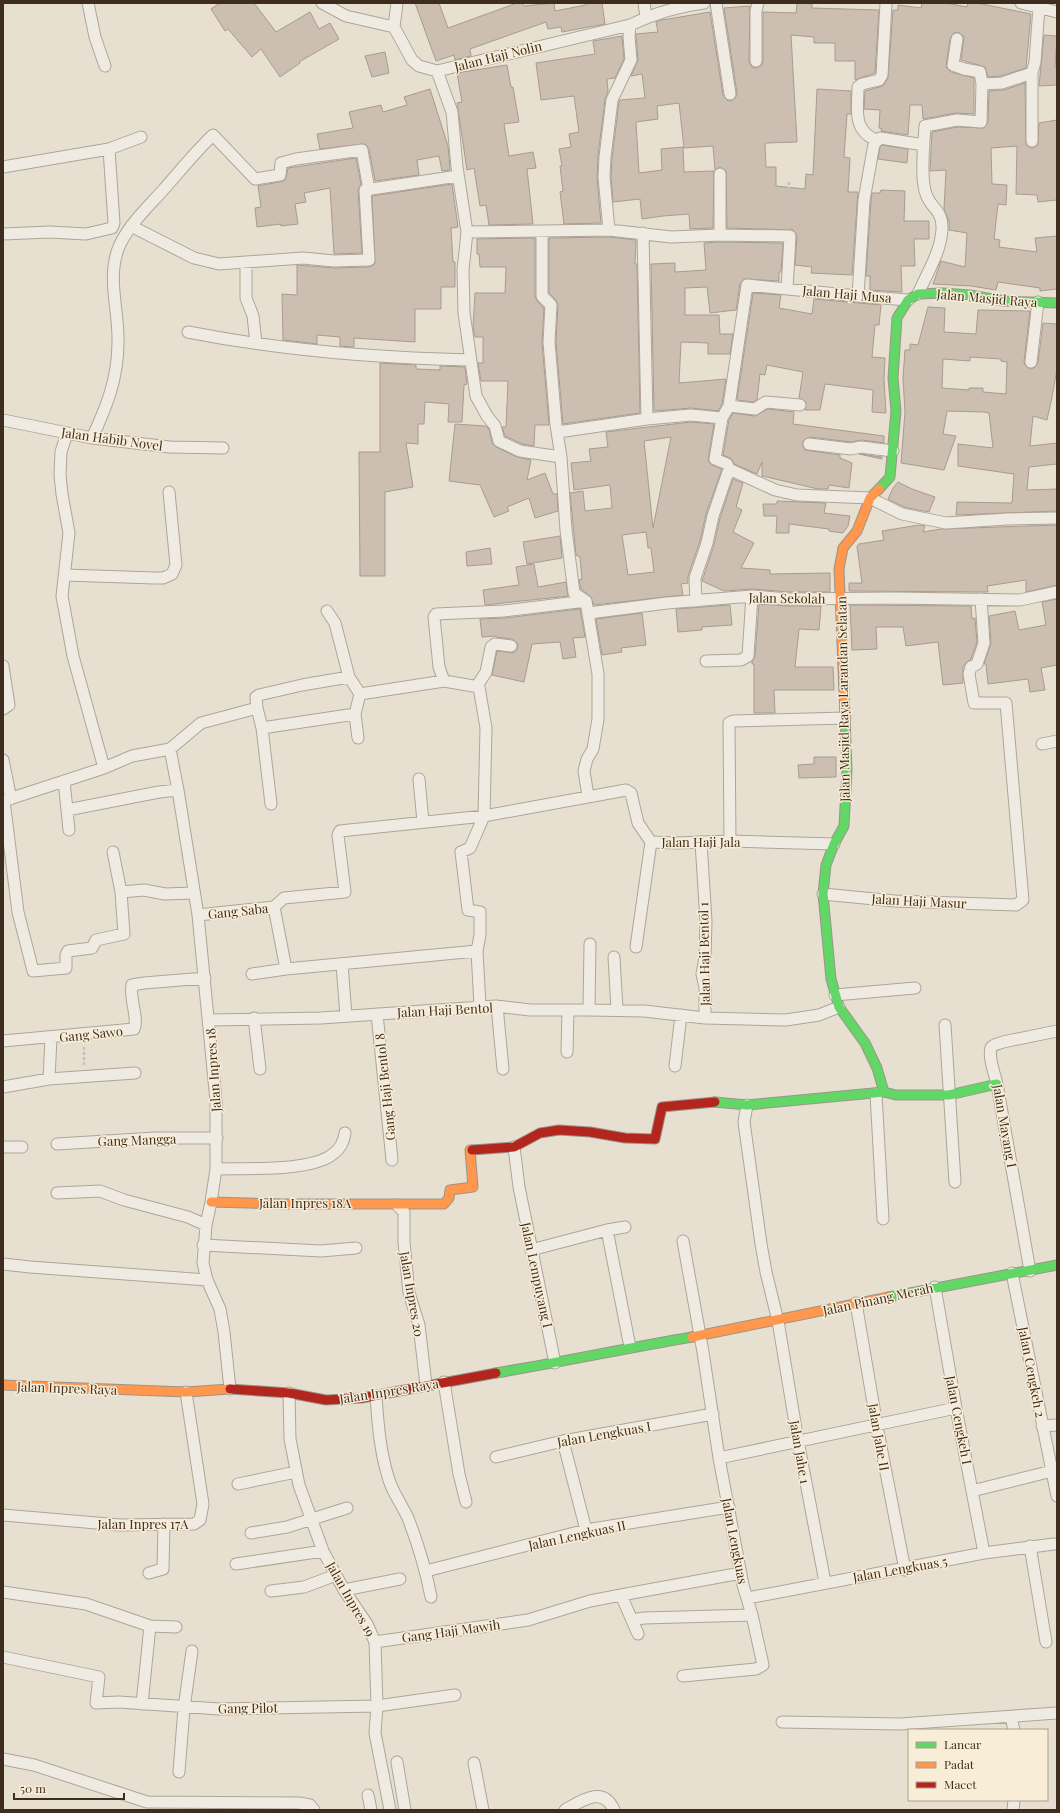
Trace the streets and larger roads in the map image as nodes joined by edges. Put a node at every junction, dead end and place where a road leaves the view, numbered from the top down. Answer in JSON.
{"nodes":[{"id":1,"x":88,"y":3,"type":"edge"},
{"id":2,"x":322,"y":3,"type":"edge"},
{"id":3,"x":397,"y":3,"type":"edge"},
{"id":4,"x":644,"y":3,"type":"edge"},
{"id":5,"x":704,"y":3,"type":"edge"},
{"id":6,"x":716,"y":3,"type":"edge"},
{"id":7,"x":758,"y":3,"type":"edge"},
{"id":8,"x":886,"y":3,"type":"edge"},
{"id":9,"x":1021,"y":3,"type":"edge"},
{"id":10,"x":1039,"y":7,"type":"junction"},
{"id":11,"x":1057,"y":12,"type":"edge"},
{"id":12,"x":646,"y":17,"type":"junction"},
{"id":13,"x":630,"y":25,"type":"junction"},
{"id":14,"x":394,"y":27,"type":"junction"},
{"id":15,"x":957,"y":39,"type":"dead end"},
{"id":16,"x":756,"y":60,"type":"dead end"},
{"id":17,"x":105,"y":66,"type":"dead end"},
{"id":18,"x":437,"y":71,"type":"junction"},
{"id":19,"x":1032,"y":73,"type":"junction"},
{"id":20,"x":982,"y":84,"type":"junction"},
{"id":21,"x":730,"y":94,"type":"dead end"},
{"id":22,"x":141,"y":137,"type":"dead end"},
{"id":23,"x":876,"y":140,"type":"junction"},
{"id":24,"x":1032,"y":141,"type":"dead end"},
{"id":25,"x":924,"y":145,"type":"junction"},
{"id":26,"x":109,"y":149,"type":"junction"},
{"id":27,"x":3,"y":167,"type":"edge"},
{"id":28,"x":720,"y":174,"type":"dead end"},
{"id":29,"x":458,"y":176,"type":"junction"},
{"id":30,"x":369,"y":190,"type":"junction"},
{"id":31,"x":131,"y":226,"type":"junction"},
{"id":32,"x":610,"y":230,"type":"junction"},
{"id":33,"x":542,"y":231,"type":"junction"},
{"id":34,"x":466,"y":232,"type":"junction"},
{"id":35,"x":643,"y":233,"type":"junction"},
{"id":36,"x":3,"y":234,"type":"edge"},
{"id":37,"x":720,"y":235,"type":"junction"},
{"id":38,"x":246,"y":262,"type":"junction"},
{"id":39,"x":787,"y":289,"type":"junction"},
{"id":40,"x":858,"y":296,"type":"junction"},
{"id":41,"x":913,"y":297,"type":"junction"},
{"id":42,"x":1038,"y":302,"type":"junction"},
{"id":43,"x":1057,"y":303,"type":"edge"},
{"id":44,"x":188,"y":332,"type":"dead end"},
{"id":45,"x":256,"y":343,"type":"junction"},
{"id":46,"x":470,"y":360,"type":"junction"},
{"id":47,"x":1031,"y":362,"type":"dead end"},
{"id":48,"x":729,"y":406,"type":"junction"},
{"id":49,"x":800,"y":406,"type":"dead end"},
{"id":50,"x":722,"y":418,"type":"junction"},
{"id":51,"x":647,"y":419,"type":"junction"},
{"id":52,"x":3,"y":420,"type":"edge"},
{"id":53,"x":558,"y":432,"type":"junction"},
{"id":54,"x":67,"y":433,"type":"junction"},
{"id":55,"x":92,"y":438,"type":"junction"},
{"id":56,"x":809,"y":444,"type":"dead end"},
{"id":57,"x":223,"y":448,"type":"dead end"},
{"id":58,"x":893,"y":451,"type":"junction"},
{"id":59,"x":561,"y":457,"type":"junction"},
{"id":60,"x":729,"y":469,"type":"junction"},
{"id":61,"x":169,"y":492,"type":"dead end"},
{"id":62,"x":870,"y":498,"type":"junction"},
{"id":63,"x":1057,"y":518,"type":"edge"},
{"id":64,"x":65,"y":575,"type":"junction"},
{"id":65,"x":1057,"y":592,"type":"edge"},
{"id":66,"x":752,"y":596,"type":"junction"},
{"id":67,"x":840,"y":598,"type":"junction"},
{"id":68,"x":981,"y":599,"type":"junction"},
{"id":69,"x":696,"y":600,"type":"junction"},
{"id":70,"x":586,"y":601,"type":"junction"},
{"id":71,"x":328,"y":611,"type":"dead end"},
{"id":72,"x":588,"y":613,"type":"junction"},
{"id":73,"x":511,"y":646,"type":"dead end"},
{"id":74,"x":706,"y":661,"type":"dead end"},
{"id":75,"x":3,"y":666,"type":"edge"},
{"id":76,"x":349,"y":677,"type":"junction"},
{"id":77,"x":444,"y":681,"type":"junction"},
{"id":78,"x":477,"y":686,"type":"junction"},
{"id":79,"x":360,"y":694,"type":"junction"},
{"id":80,"x":257,"y":708,"type":"junction"},
{"id":81,"x":3,"y":709,"type":"edge"},
{"id":82,"x":355,"y":714,"type":"junction"},
{"id":83,"x":845,"y":718,"type":"junction"},
{"id":84,"x":262,"y":728,"type":"junction"},
{"id":85,"x":358,"y":738,"type":"dead end"},
{"id":86,"x":1057,"y":741,"type":"edge"},
{"id":87,"x":1042,"y":744,"type":"dead end"},
{"id":88,"x":170,"y":749,"type":"junction"},
{"id":89,"x":3,"y":760,"type":"edge"},
{"id":90,"x":104,"y":768,"type":"junction"},
{"id":91,"x":419,"y":779,"type":"dead end"},
{"id":92,"x":64,"y":781,"type":"junction"},
{"id":93,"x":178,"y":790,"type":"junction"},
{"id":94,"x":588,"y":796,"type":"junction"},
{"id":95,"x":6,"y":800,"type":"edge"},
{"id":96,"x":271,"y":804,"type":"dead end"},
{"id":97,"x":67,"y":810,"type":"junction"},
{"id":98,"x":484,"y":816,"type":"junction"},
{"id":99,"x":423,"y":822,"type":"junction"},
{"id":100,"x":69,"y":830,"type":"dead end"},
{"id":101,"x":730,"y":841,"type":"junction"},
{"id":102,"x":651,"y":842,"type":"junction"},
{"id":103,"x":701,"y":842,"type":"junction"},
{"id":104,"x":834,"y":844,"type":"junction"},
{"id":105,"x":113,"y":852,"type":"dead end"},
{"id":106,"x":346,"y":891,"type":"joint"},
{"id":107,"x":121,"y":892,"type":"junction"},
{"id":108,"x":194,"y":893,"type":"junction"},
{"id":109,"x":824,"y":894,"type":"junction"},
{"id":110,"x":274,"y":907,"type":"junction"},
{"id":111,"x":198,"y":915,"type":"junction"},
{"id":112,"x":590,"y":944,"type":"dead end"},
{"id":113,"x":636,"y":947,"type":"dead end"},
{"id":114,"x":477,"y":951,"type":"junction"},
{"id":115,"x":614,"y":956,"type":"dead end"},
{"id":116,"x":342,"y":964,"type":"junction"},
{"id":117,"x":286,"y":969,"type":"junction"},
{"id":118,"x":252,"y":974,"type":"dead end"},
{"id":119,"x":205,"y":978,"type":"junction"},
{"id":120,"x":915,"y":988,"type":"dead end"},
{"id":121,"x":836,"y":995,"type":"junction"},
{"id":122,"x":480,"y":1006,"type":"junction"},
{"id":123,"x":497,"y":1006,"type":"junction"},
{"id":124,"x":838,"y":1007,"type":"junction"},
{"id":125,"x":568,"y":1010,"type":"junction"},
{"id":126,"x":589,"y":1010,"type":"junction"},
{"id":127,"x":617,"y":1010,"type":"junction"},
{"id":128,"x":377,"y":1014,"type":"junction"},
{"id":129,"x":346,"y":1016,"type":"junction"},
{"id":130,"x":680,"y":1016,"type":"junction"},
{"id":131,"x":254,"y":1018,"type":"junction"},
{"id":132,"x":705,"y":1018,"type":"junction"},
{"id":133,"x":209,"y":1020,"type":"junction"},
{"id":134,"x":945,"y":1026,"type":"dead end"},
{"id":135,"x":1057,"y":1031,"type":"edge"},
{"id":136,"x":51,"y":1038,"type":"junction"},
{"id":137,"x":3,"y":1041,"type":"edge"},
{"id":138,"x":567,"y":1052,"type":"dead end"},
{"id":139,"x":675,"y":1066,"type":"dead end"},
{"id":140,"x":260,"y":1069,"type":"dead end"},
{"id":141,"x":503,"y":1069,"type":"dead end"},
{"id":142,"x":135,"y":1073,"type":"dead end"},
{"id":143,"x":49,"y":1079,"type":"junction"},
{"id":144,"x":997,"y":1084,"type":"junction"},
{"id":145,"x":3,"y":1087,"type":"edge"},
{"id":146,"x":880,"y":1093,"type":"junction"},
{"id":147,"x":948,"y":1095,"type":"junction"},
{"id":148,"x":747,"y":1106,"type":"junction"},
{"id":149,"x":345,"y":1133,"type":"dead end"},
{"id":150,"x":217,"y":1138,"type":"junction"},
{"id":151,"x":57,"y":1144,"type":"dead end"},
{"id":152,"x":3,"y":1147,"type":"edge"},
{"id":153,"x":22,"y":1147,"type":"dead end"},
{"id":154,"x":514,"y":1147,"type":"junction"},
{"id":155,"x":392,"y":1160,"type":"dead end"},
{"id":156,"x":216,"y":1169,"type":"junction"},
{"id":157,"x":955,"y":1182,"type":"dead end"},
{"id":158,"x":57,"y":1193,"type":"dead end"},
{"id":159,"x":211,"y":1202,"type":"junction"},
{"id":160,"x":398,"y":1205,"type":"junction"},
{"id":161,"x":883,"y":1219,"type":"dead end"},
{"id":162,"x":206,"y":1225,"type":"junction"},
{"id":163,"x":625,"y":1226,"type":"dead end"},
{"id":164,"x":607,"y":1230,"type":"junction"},
{"id":165,"x":683,"y":1241,"type":"dead end"},
{"id":166,"x":204,"y":1245,"type":"junction"},
{"id":167,"x":356,"y":1248,"type":"dead end"},
{"id":168,"x":531,"y":1250,"type":"junction"},
{"id":169,"x":3,"y":1264,"type":"edge"},
{"id":170,"x":1057,"y":1265,"type":"edge"},
{"id":171,"x":1030,"y":1270,"type":"junction"},
{"id":172,"x":1012,"y":1273,"type":"junction"},
{"id":173,"x":207,"y":1280,"type":"junction"},
{"id":174,"x":935,"y":1287,"type":"junction"},
{"id":175,"x":856,"y":1303,"type":"junction"},
{"id":176,"x":778,"y":1321,"type":"junction"},
{"id":177,"x":700,"y":1336,"type":"junction"},
{"id":178,"x":630,"y":1347,"type":"junction"},
{"id":179,"x":555,"y":1363,"type":"junction"},
{"id":180,"x":444,"y":1382,"type":"junction"},
{"id":181,"x":3,"y":1385,"type":"edge"},
{"id":182,"x":426,"y":1385,"type":"junction"},
{"id":183,"x":230,"y":1390,"type":"junction"},
{"id":184,"x":186,"y":1392,"type":"junction"},
{"id":185,"x":289,"y":1393,"type":"junction"},
{"id":186,"x":376,"y":1396,"type":"junction"},
{"id":187,"x":956,"y":1408,"type":"junction"},
{"id":188,"x":713,"y":1414,"type":"junction"},
{"id":189,"x":877,"y":1426,"type":"junction"},
{"id":190,"x":1050,"y":1426,"type":"edge"},
{"id":191,"x":563,"y":1441,"type":"junction"},
{"id":192,"x":798,"y":1441,"type":"junction"},
{"id":193,"x":496,"y":1457,"type":"dead end"},
{"id":194,"x":719,"y":1458,"type":"junction"},
{"id":195,"x":1052,"y":1471,"type":"junction"},
{"id":196,"x":296,"y":1472,"type":"junction"},
{"id":197,"x":238,"y":1484,"type":"dead end"},
{"id":198,"x":972,"y":1491,"type":"junction"},
{"id":199,"x":1057,"y":1496,"type":"edge"},
{"id":200,"x":466,"y":1502,"type":"dead end"},
{"id":201,"x":729,"y":1507,"type":"junction"},
{"id":202,"x":347,"y":1508,"type":"dead end"},
{"id":203,"x":3,"y":1515,"type":"edge"},
{"id":204,"x":311,"y":1518,"type":"junction"},
{"id":205,"x":164,"y":1524,"type":"junction"},
{"id":206,"x":586,"y":1530,"type":"junction"},
{"id":207,"x":251,"y":1533,"type":"dead end"},
{"id":208,"x":1054,"y":1544,"type":"dead end"},
{"id":209,"x":1030,"y":1546,"type":"junction"},
{"id":210,"x":323,"y":1551,"type":"junction"},
{"id":211,"x":984,"y":1553,"type":"junction"},
{"id":212,"x":236,"y":1564,"type":"dead end"},
{"id":213,"x":905,"y":1570,"type":"junction"},
{"id":214,"x":426,"y":1571,"type":"junction"},
{"id":215,"x":149,"y":1573,"type":"dead end"},
{"id":216,"x":741,"y":1573,"type":"junction"},
{"id":217,"x":336,"y":1575,"type":"junction"},
{"id":218,"x":400,"y":1579,"type":"dead end"},
{"id":219,"x":825,"y":1582,"type":"junction"},
{"id":220,"x":344,"y":1590,"type":"junction"},
{"id":221,"x":271,"y":1591,"type":"dead end"},
{"id":222,"x":3,"y":1592,"type":"edge"},
{"id":223,"x":621,"y":1595,"type":"junction"},
{"id":224,"x":431,"y":1597,"type":"dead end"},
{"id":225,"x":748,"y":1598,"type":"junction"},
{"id":226,"x":752,"y":1615,"type":"junction"},
{"id":227,"x":632,"y":1620,"type":"junction"},
{"id":228,"x":150,"y":1626,"type":"junction"},
{"id":229,"x":176,"y":1627,"type":"dead end"},
{"id":230,"x":638,"y":1634,"type":"dead end"},
{"id":231,"x":375,"y":1642,"type":"junction"},
{"id":232,"x":1046,"y":1642,"type":"dead end"},
{"id":233,"x":192,"y":1651,"type":"dead end"},
{"id":234,"x":3,"y":1657,"type":"edge"},
{"id":235,"x":683,"y":1676,"type":"dead end"},
{"id":236,"x":455,"y":1695,"type":"dead end"},
{"id":237,"x":142,"y":1704,"type":"junction"},
{"id":238,"x":377,"y":1706,"type":"junction"},
{"id":239,"x":184,"y":1708,"type":"junction"},
{"id":240,"x":1057,"y":1713,"type":"edge"},
{"id":241,"x":1012,"y":1716,"type":"junction"},
{"id":242,"x":782,"y":1722,"type":"dead end"},
{"id":243,"x":1014,"y":1729,"type":"edge"},
{"id":244,"x":3,"y":1759,"type":"edge"},
{"id":245,"x":397,"y":1762,"type":"dead end"},
{"id":246,"x":474,"y":1763,"type":"dead end"},
{"id":247,"x":179,"y":1772,"type":"dead end"},
{"id":248,"x":368,"y":1795,"type":"dead end"},
{"id":249,"x":146,"y":1806,"type":"edge"},
{"id":250,"x":314,"y":1810,"type":"edge"},
{"id":251,"x":370,"y":1810,"type":"edge"},
{"id":252,"x":390,"y":1810,"type":"edge"},
{"id":253,"x":405,"y":1810,"type":"edge"},
{"id":254,"x":483,"y":1810,"type":"edge"},
{"id":255,"x":566,"y":1810,"type":"edge"},
{"id":256,"x":614,"y":1810,"type":"edge"}],
"edges":[{"from":1,"to":17,"type":"street"},
{"from":2,"to":14,"type":"street"},
{"from":3,"to":14,"type":"street"},
{"from":4,"to":12,"type":"street"},
{"from":5,"to":12,"type":"street","name":"Jalan Haji Nolin"},
{"from":6,"to":21,"type":"street"},
{"from":7,"to":16,"type":"street"},
{"from":8,"to":23,"type":"street"},
{"from":9,"to":10,"type":"street"},
{"from":10,"to":11,"type":"street"},
{"from":10,"to":19,"type":"street"},
{"from":12,"to":13,"type":"street","name":"Jalan Haji Nolin"},
{"from":13,"to":18,"type":"street","name":"Jalan Haji Nolin"},
{"from":13,"to":32,"type":"street"},
{"from":14,"to":18,"type":"street","name":"Jalan Haji Nolin"},
{"from":15,"to":20,"type":"street"},
{"from":18,"to":29,"type":"street"},
{"from":19,"to":20,"type":"street"},
{"from":19,"to":24,"type":"street"},
{"from":20,"to":25,"type":"street"},
{"from":22,"to":26,"type":"street"},
{"from":23,"to":25,"type":"street"},
{"from":23,"to":40,"type":"street"},
{"from":25,"to":41,"type":"street"},
{"from":26,"to":27,"type":"street"},
{"from":26,"to":36,"type":"street"},
{"from":28,"to":37,"type":"street"},
{"from":29,"to":30,"type":"street"},
{"from":29,"to":34,"type":"street"},
{"from":30,"to":31,"type":"street"},
{"from":30,"to":38,"type":"street"},
{"from":31,"to":38,"type":"street"},
{"from":31,"to":55,"type":"street"},
{"from":32,"to":33,"type":"street"},
{"from":32,"to":35,"type":"street"},
{"from":33,"to":34,"type":"street"},
{"from":33,"to":53,"type":"street"},
{"from":34,"to":46,"type":"street"},
{"from":35,"to":37,"type":"street"},
{"from":35,"to":51,"type":"street"},
{"from":37,"to":39,"type":"street"},
{"from":38,"to":45,"type":"street"},
{"from":39,"to":40,"type":"street","name":"Jalan Haji Musa"},
{"from":39,"to":48,"type":"street","name":"Jalan Haji Musa"},
{"from":40,"to":41,"type":"street","name":"Jalan Haji Musa"},
{"from":41,"to":42,"type":"street","name":"Jalan Masjid Raya"},
{"from":41,"to":58,"type":"street","name":"Jalan Masjid Raya Larandan Selatan"},
{"from":42,"to":43,"type":"street","name":"Jalan Masjid Raya"},
{"from":42,"to":47,"type":"street"},
{"from":44,"to":45,"type":"street"},
{"from":45,"to":46,"type":"street"},
{"from":46,"to":59,"type":"street"},
{"from":48,"to":49,"type":"street"},
{"from":48,"to":50,"type":"street"},
{"from":50,"to":51,"type":"street"},
{"from":50,"to":60,"type":"street"},
{"from":51,"to":53,"type":"street"},
{"from":52,"to":54,"type":"street","name":"Jalan Habib Novel"},
{"from":53,"to":59,"type":"street"},
{"from":54,"to":55,"type":"street","name":"Jalan Habib Novel"},
{"from":54,"to":64,"type":"street"},
{"from":55,"to":57,"type":"street","name":"Jalan Habib Novel"},
{"from":56,"to":58,"type":"street"},
{"from":58,"to":62,"type":"street","name":"Jalan Masjid Raya Larandan Selatan"},
{"from":59,"to":70,"type":"street"},
{"from":60,"to":62,"type":"street"},
{"from":60,"to":69,"type":"street"},
{"from":61,"to":64,"type":"street"},
{"from":62,"to":63,"type":"street"},
{"from":62,"to":67,"type":"street","name":"Jalan Masjid Raya Larandan Selatan"},
{"from":64,"to":90,"type":"street"},
{"from":65,"to":68,"type":"street","name":"Jalan Sekolah"},
{"from":66,"to":67,"type":"street","name":"Jalan Sekolah"},
{"from":66,"to":69,"type":"street","name":"Jalan Sekolah"},
{"from":66,"to":74,"type":"street"},
{"from":67,"to":68,"type":"street","name":"Jalan Sekolah"},
{"from":67,"to":83,"type":"street","name":"Jalan Masjid Raya Larandan Selatan"},
{"from":68,"to":109,"type":"street","name":"Jalan Haji Masur"},
{"from":69,"to":72,"type":"street","name":"Jalan Sekolah"},
{"from":70,"to":72,"type":"street"},
{"from":70,"to":77,"type":"street"},
{"from":71,"to":76,"type":"street"},
{"from":72,"to":94,"type":"street"},
{"from":73,"to":78,"type":"street"},
{"from":75,"to":81,"type":"street"},
{"from":76,"to":79,"type":"street"},
{"from":76,"to":80,"type":"street"},
{"from":77,"to":78,"type":"street"},
{"from":77,"to":79,"type":"street"},
{"from":78,"to":98,"type":"street"},
{"from":79,"to":82,"type":"street"},
{"from":80,"to":84,"type":"street"},
{"from":80,"to":88,"type":"street"},
{"from":82,"to":84,"type":"street"},
{"from":82,"to":85,"type":"street"},
{"from":83,"to":101,"type":"street"},
{"from":83,"to":104,"type":"street","name":"Jalan Masjid Raya Larandan Selatan"},
{"from":84,"to":96,"type":"street"},
{"from":86,"to":87,"type":"street"},
{"from":88,"to":90,"type":"street"},
{"from":88,"to":93,"type":"street","name":"Jalan Inpres 18"},
{"from":89,"to":95,"type":"street"},
{"from":90,"to":92,"type":"street"},
{"from":91,"to":99,"type":"street"},
{"from":92,"to":95,"type":"street"},
{"from":92,"to":97,"type":"street"},
{"from":93,"to":97,"type":"street"},
{"from":93,"to":108,"type":"street","name":"Jalan Inpres 18"},
{"from":94,"to":98,"type":"street","name":"Jalan Haji Jala"},
{"from":94,"to":102,"type":"street","name":"Jalan Haji Jala"},
{"from":95,"to":107,"type":"street"},
{"from":97,"to":100,"type":"street"},
{"from":98,"to":99,"type":"street","name":"Jalan Haji Jala"},
{"from":98,"to":114,"type":"street"},
{"from":99,"to":106,"type":"street","name":"Jalan Haji Jala"},
{"from":101,"to":103,"type":"street","name":"Jalan Haji Jala"},
{"from":101,"to":104,"type":"street","name":"Jalan Haji Jala"},
{"from":102,"to":103,"type":"street","name":"Jalan Haji Jala"},
{"from":102,"to":113,"type":"street"},
{"from":103,"to":132,"type":"street","name":"Jalan Haji Bentol 1"},
{"from":104,"to":109,"type":"street","name":"Jalan Masjid Raya Larandan Selatan"},
{"from":105,"to":107,"type":"street"},
{"from":106,"to":110,"type":"street","name":"Gang Saba"},
{"from":107,"to":108,"type":"street"},
{"from":108,"to":111,"type":"street","name":"Jalan Inpres 18"},
{"from":109,"to":121,"type":"street","name":"Jalan Masjid Raya Larandan Selatan"},
{"from":110,"to":111,"type":"street","name":"Gang Saba"},
{"from":110,"to":117,"type":"street"},
{"from":111,"to":119,"type":"street","name":"Jalan Inpres 18"},
{"from":112,"to":126,"type":"street"},
{"from":114,"to":116,"type":"street"},
{"from":114,"to":122,"type":"street"},
{"from":115,"to":127,"type":"street"},
{"from":116,"to":117,"type":"street"},
{"from":116,"to":129,"type":"street"},
{"from":117,"to":118,"type":"street"},
{"from":119,"to":133,"type":"street","name":"Jalan Inpres 18"},
{"from":119,"to":136,"type":"street","name":"Gang Sawo"},
{"from":120,"to":121,"type":"street"},
{"from":121,"to":124,"type":"street","name":"Jalan Masjid Raya Larandan Selatan"},
{"from":122,"to":123,"type":"street","name":"Jalan Haji Bentol"},
{"from":122,"to":128,"type":"street","name":"Jalan Haji Bentol"},
{"from":123,"to":125,"type":"street","name":"Jalan Haji Bentol"},
{"from":123,"to":141,"type":"street"},
{"from":124,"to":132,"type":"street","name":"Jalan Haji Bentol"},
{"from":124,"to":146,"type":"street","name":"Jalan Masjid Raya Larandan Selatan"},
{"from":125,"to":126,"type":"street","name":"Jalan Haji Bentol"},
{"from":125,"to":138,"type":"street"},
{"from":126,"to":127,"type":"street","name":"Jalan Haji Bentol"},
{"from":127,"to":130,"type":"street","name":"Jalan Haji Bentol"},
{"from":128,"to":129,"type":"street","name":"Jalan Haji Bentol"},
{"from":128,"to":155,"type":"street","name":"Gang Haji Bentol 8"},
{"from":129,"to":131,"type":"street","name":"Jalan Haji Bentol"},
{"from":130,"to":132,"type":"street","name":"Jalan Haji Bentol"},
{"from":130,"to":139,"type":"street"},
{"from":131,"to":133,"type":"street","name":"Jalan Haji Bentol"},
{"from":131,"to":140,"type":"street"},
{"from":133,"to":150,"type":"street","name":"Jalan Inpres 18"},
{"from":134,"to":147,"type":"street"},
{"from":135,"to":144,"type":"street","name":"Jalan Mayang I"},
{"from":136,"to":137,"type":"street","name":"Gang Sawo"},
{"from":136,"to":143,"type":"street"},
{"from":142,"to":143,"type":"street"},
{"from":143,"to":145,"type":"street"},
{"from":144,"to":147,"type":"street"},
{"from":144,"to":171,"type":"street","name":"Jalan Mayang I"},
{"from":146,"to":147,"type":"street"},
{"from":146,"to":148,"type":"street"},
{"from":146,"to":161,"type":"street"},
{"from":147,"to":157,"type":"street"},
{"from":148,"to":154,"type":"street"},
{"from":148,"to":176,"type":"street"},
{"from":149,"to":156,"type":"street"},
{"from":150,"to":151,"type":"street","name":"Gang Mangga"},
{"from":150,"to":156,"type":"street","name":"Jalan Inpres 18"},
{"from":152,"to":153,"type":"street"},
{"from":154,"to":160,"type":"street","name":"Jalan Inpres 18A"},
{"from":154,"to":168,"type":"street","name":"Jalan Lempuyang I"},
{"from":156,"to":159,"type":"street","name":"Jalan Inpres 18"},
{"from":158,"to":162,"type":"street"},
{"from":159,"to":160,"type":"street","name":"Jalan Inpres 18A"},
{"from":159,"to":162,"type":"street","name":"Jalan Inpres 18"},
{"from":160,"to":182,"type":"street","name":"Jalan Inpres 20"},
{"from":162,"to":166,"type":"street","name":"Jalan Inpres 18"},
{"from":163,"to":164,"type":"street"},
{"from":164,"to":168,"type":"street"},
{"from":164,"to":178,"type":"street"},
{"from":165,"to":177,"type":"street","name":"Jalan Lengkuas"},
{"from":166,"to":167,"type":"street"},
{"from":166,"to":173,"type":"street","name":"Jalan Inpres 18"},
{"from":168,"to":179,"type":"street","name":"Jalan Lempuyang I"},
{"from":169,"to":173,"type":"street"},
{"from":170,"to":171,"type":"street","name":"Jalan Pinang Merah"},
{"from":171,"to":172,"type":"street","name":"Jalan Pinang Merah"},
{"from":172,"to":174,"type":"street","name":"Jalan Pinang Merah"},
{"from":172,"to":190,"type":"street","name":"Jalan Cengkeh 2"},
{"from":173,"to":183,"type":"street","name":"Jalan Inpres 18"},
{"from":174,"to":175,"type":"street","name":"Jalan Pinang Merah"},
{"from":174,"to":187,"type":"street","name":"Jalan Cengkeh I"},
{"from":175,"to":176,"type":"street","name":"Jalan Pinang Merah"},
{"from":175,"to":189,"type":"street","name":"Jalan Jahe II"},
{"from":176,"to":177,"type":"street","name":"Jalan Pinang Merah"},
{"from":176,"to":192,"type":"street","name":"Jalan Jahe 1"},
{"from":177,"to":178,"type":"street","name":"Jalan Inpres Raya"},
{"from":177,"to":188,"type":"street","name":"Jalan Lengkuas"},
{"from":178,"to":179,"type":"street","name":"Jalan Inpres Raya"},
{"from":179,"to":180,"type":"street","name":"Jalan Inpres Raya"},
{"from":180,"to":182,"type":"street","name":"Jalan Inpres Raya"},
{"from":180,"to":200,"type":"street"},
{"from":181,"to":184,"type":"street","name":"Jalan Inpres Raya"},
{"from":182,"to":186,"type":"street","name":"Jalan Inpres Raya"},
{"from":183,"to":184,"type":"street","name":"Jalan Inpres Raya"},
{"from":183,"to":185,"type":"street","name":"Jalan Inpres Raya"},
{"from":184,"to":205,"type":"street","name":"Jalan Inpres 17A"},
{"from":185,"to":186,"type":"street","name":"Jalan Inpres Raya"},
{"from":185,"to":196,"type":"street","name":"Jalan Inpres 19"},
{"from":186,"to":214,"type":"street"},
{"from":187,"to":189,"type":"street"},
{"from":187,"to":198,"type":"street","name":"Jalan Cengkeh I"},
{"from":188,"to":191,"type":"street","name":"Jalan Lengkuas I"},
{"from":188,"to":194,"type":"street","name":"Jalan Lengkuas"},
{"from":189,"to":192,"type":"street"},
{"from":189,"to":213,"type":"street","name":"Jalan Jahe II"},
{"from":190,"to":195,"type":"street","name":"Jalan Cengkeh 2"},
{"from":191,"to":193,"type":"street","name":"Jalan Lengkuas I"},
{"from":191,"to":206,"type":"street"},
{"from":192,"to":194,"type":"street"},
{"from":192,"to":219,"type":"street","name":"Jalan Jahe 1"},
{"from":194,"to":201,"type":"street","name":"Jalan Lengkuas"},
{"from":195,"to":198,"type":"street"},
{"from":195,"to":199,"type":"street","name":"Jalan Cengkeh 2"},
{"from":196,"to":197,"type":"street"},
{"from":196,"to":204,"type":"street","name":"Jalan Inpres 19"},
{"from":198,"to":211,"type":"street","name":"Jalan Cengkeh I"},
{"from":201,"to":206,"type":"street","name":"Jalan Lengkuas II"},
{"from":201,"to":216,"type":"street","name":"Jalan Lengkuas"},
{"from":202,"to":204,"type":"street"},
{"from":203,"to":205,"type":"street","name":"Jalan Inpres 17A"},
{"from":204,"to":207,"type":"street"},
{"from":204,"to":210,"type":"street","name":"Jalan Inpres 19"},
{"from":205,"to":215,"type":"street"},
{"from":206,"to":214,"type":"street","name":"Jalan Lengkuas II"},
{"from":208,"to":209,"type":"street","name":"Jalan Lengkuas 5"},
{"from":209,"to":211,"type":"street","name":"Jalan Lengkuas 5"},
{"from":209,"to":232,"type":"street"},
{"from":210,"to":212,"type":"street"},
{"from":210,"to":217,"type":"street","name":"Jalan Inpres 19"},
{"from":211,"to":213,"type":"street","name":"Jalan Lengkuas 5"},
{"from":213,"to":219,"type":"street","name":"Jalan Lengkuas 5"},
{"from":214,"to":224,"type":"street"},
{"from":216,"to":223,"type":"street","name":"Gang Haji Mawih"},
{"from":216,"to":225,"type":"street","name":"Jalan Lengkuas"},
{"from":217,"to":220,"type":"street","name":"Jalan Inpres 19"},
{"from":217,"to":221,"type":"street"},
{"from":218,"to":220,"type":"street"},
{"from":219,"to":225,"type":"street","name":"Jalan Lengkuas 5"},
{"from":220,"to":231,"type":"street","name":"Jalan Inpres 19"},
{"from":222,"to":228,"type":"street"},
{"from":223,"to":227,"type":"street"},
{"from":223,"to":231,"type":"street","name":"Gang Haji Mawih"},
{"from":225,"to":226,"type":"street","name":"Jalan Lengkuas"},
{"from":226,"to":227,"type":"street"},
{"from":226,"to":235,"type":"street","name":"Jalan Lengkuas"},
{"from":227,"to":230,"type":"street"},
{"from":228,"to":229,"type":"street"},
{"from":228,"to":237,"type":"street"},
{"from":231,"to":238,"type":"street","name":"Jalan Inpres 19"},
{"from":233,"to":239,"type":"street"},
{"from":234,"to":237,"type":"street","name":"Gang Pilot"},
{"from":236,"to":238,"type":"street","name":"Gang Pilot"},
{"from":237,"to":239,"type":"street","name":"Gang Pilot"},
{"from":238,"to":239,"type":"street","name":"Gang Pilot"},
{"from":238,"to":252,"type":"street","name":"Jalan Inpres 19"},
{"from":239,"to":247,"type":"street"},
{"from":240,"to":241,"type":"street"},
{"from":241,"to":242,"type":"street"},
{"from":241,"to":243,"type":"street"},
{"from":244,"to":249,"type":"street"},
{"from":245,"to":253,"type":"street"},
{"from":246,"to":254,"type":"street"},
{"from":248,"to":251,"type":"street"},
{"from":249,"to":250,"type":"street"},
{"from":255,"to":256,"type":"street"}]}
